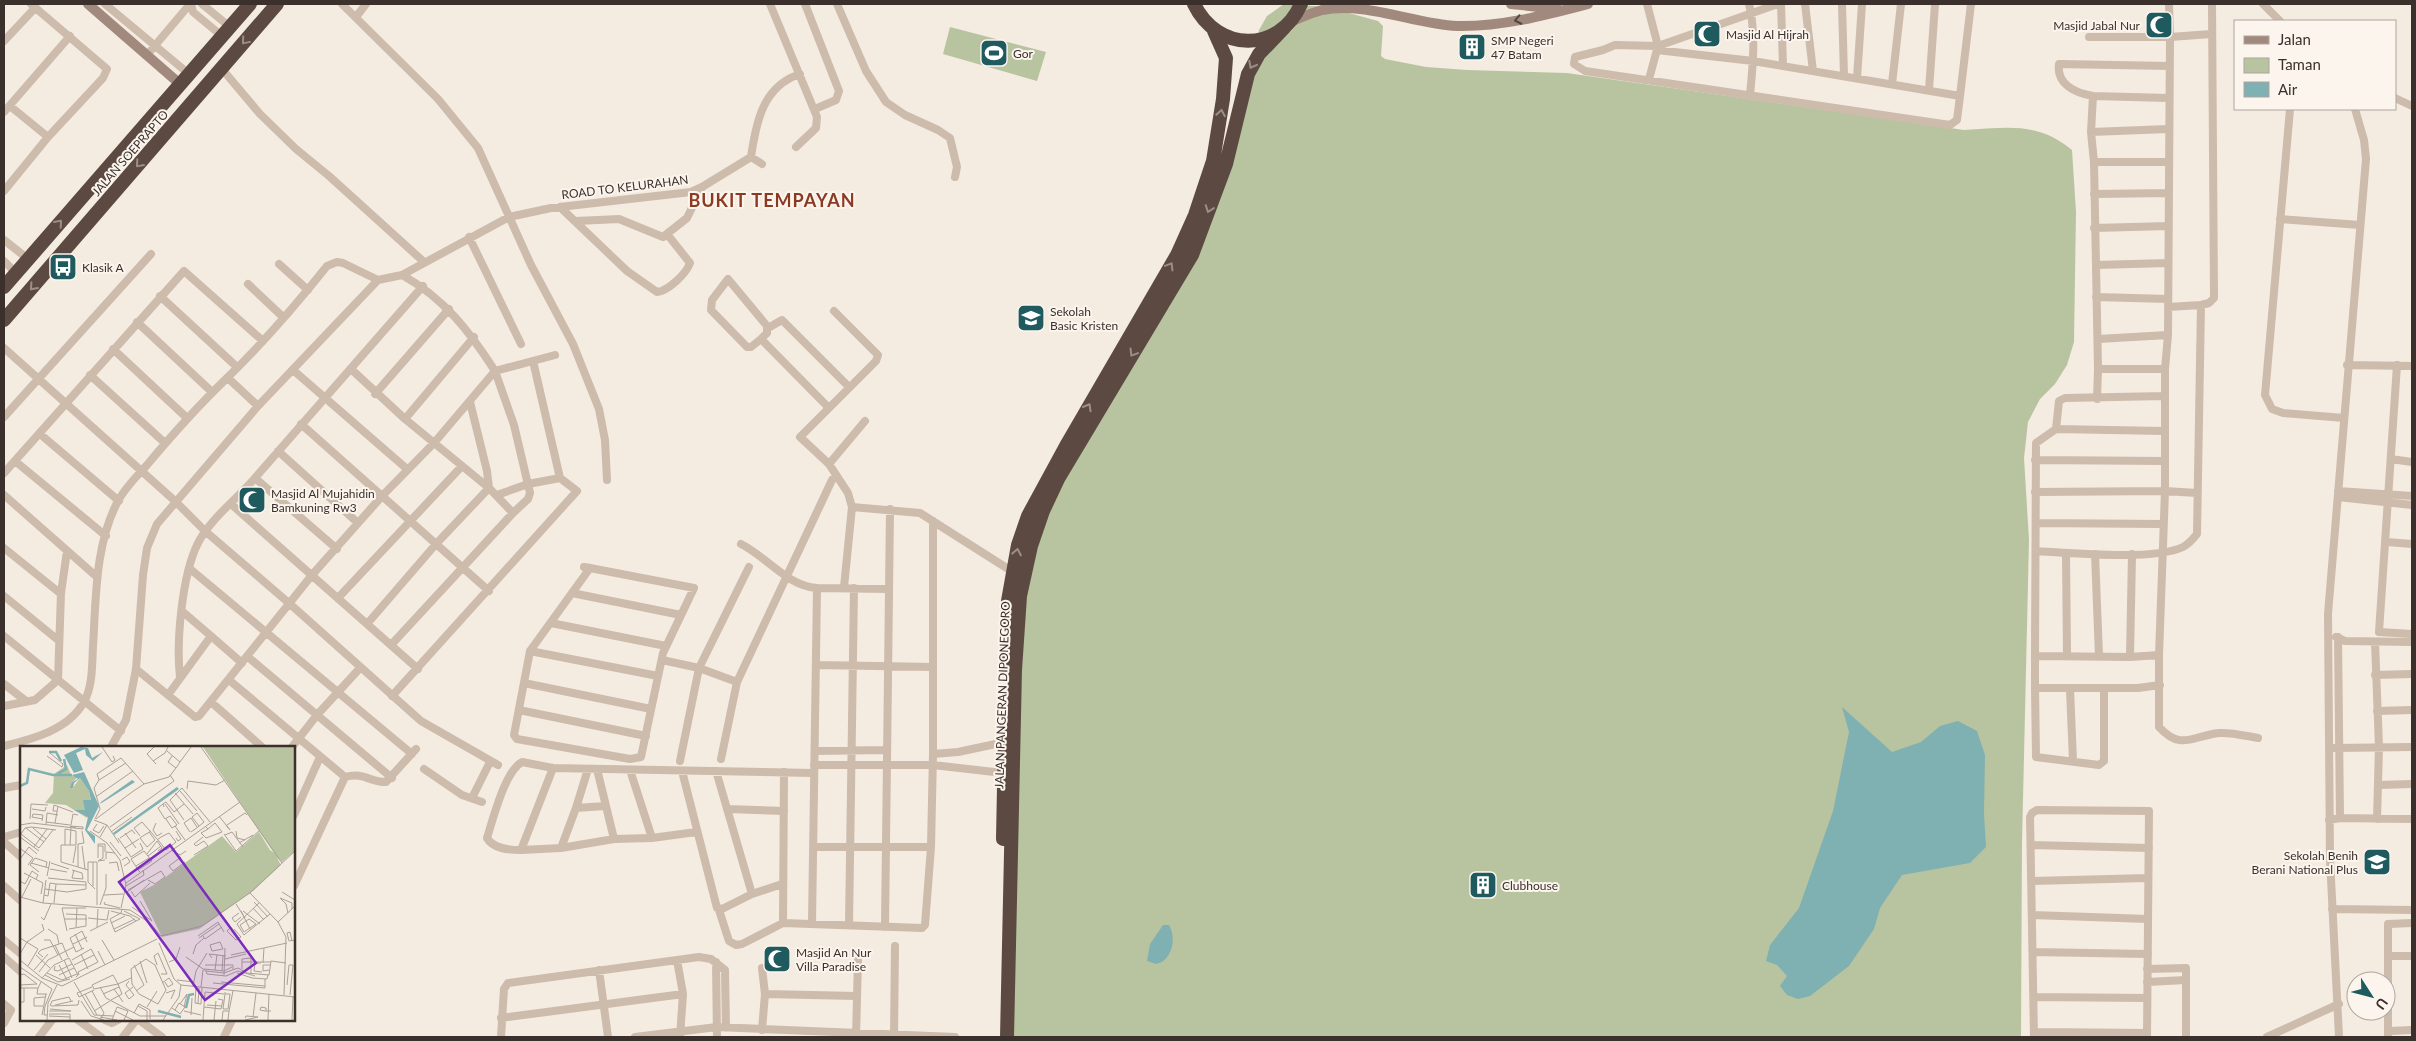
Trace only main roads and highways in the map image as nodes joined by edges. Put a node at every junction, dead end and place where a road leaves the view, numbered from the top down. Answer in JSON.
{"nodes":[{"id":1,"x":88,"y":4,"type":"edge"},
{"id":2,"x":250,"y":4,"type":"edge"},
{"id":3,"x":277,"y":4,"type":"edge"},
{"id":4,"x":1194,"y":4,"type":"edge"},
{"id":5,"x":1301,"y":4,"type":"edge"},
{"id":6,"x":1511,"y":4,"type":"edge"},
{"id":7,"x":1588,"y":4,"type":"edge"},
{"id":8,"x":1566,"y":10,"type":"junction"},
{"id":9,"x":1287,"y":25,"type":"junction"},
{"id":10,"x":1214,"y":31,"type":"junction"},
{"id":11,"x":185,"y":79,"type":"junction"},
{"id":12,"x":4,"y":287,"type":"edge"},
{"id":13,"x":4,"y":320,"type":"edge"},
{"id":14,"x":998,"y":1037,"type":"edge"},
{"id":15,"x":1007,"y":1037,"type":"edge"}],
"edges":[{"from":1,"to":11,"type":"main road"},
{"from":2,"to":11,"type":"highway","name":"JALAN SOEPRAPTO"},
{"from":3,"to":13,"type":"highway","name":"JALAN SOEPRAPTO","one_way":true},
{"from":4,"to":10,"type":"highway"},
{"from":5,"to":9,"type":"highway","name":"JALAN PANGERAN DIPONEGORO"},
{"from":6,"to":8,"type":"main road"},
{"from":7,"to":8,"type":"main road"},
{"from":8,"to":9,"type":"main road","one_way":true},
{"from":9,"to":10,"type":"highway"},
{"from":9,"to":15,"type":"highway","name":"JALAN PANGERAN DIPONEGORO","one_way":true},
{"from":14,"to":10,"type":"highway","name":"JALAN PANGERAN DIPONEGORO","one_way":true},
{"from":12,"to":11,"type":"highway","name":"JALAN SOEPRAPTO","one_way":true}]}
